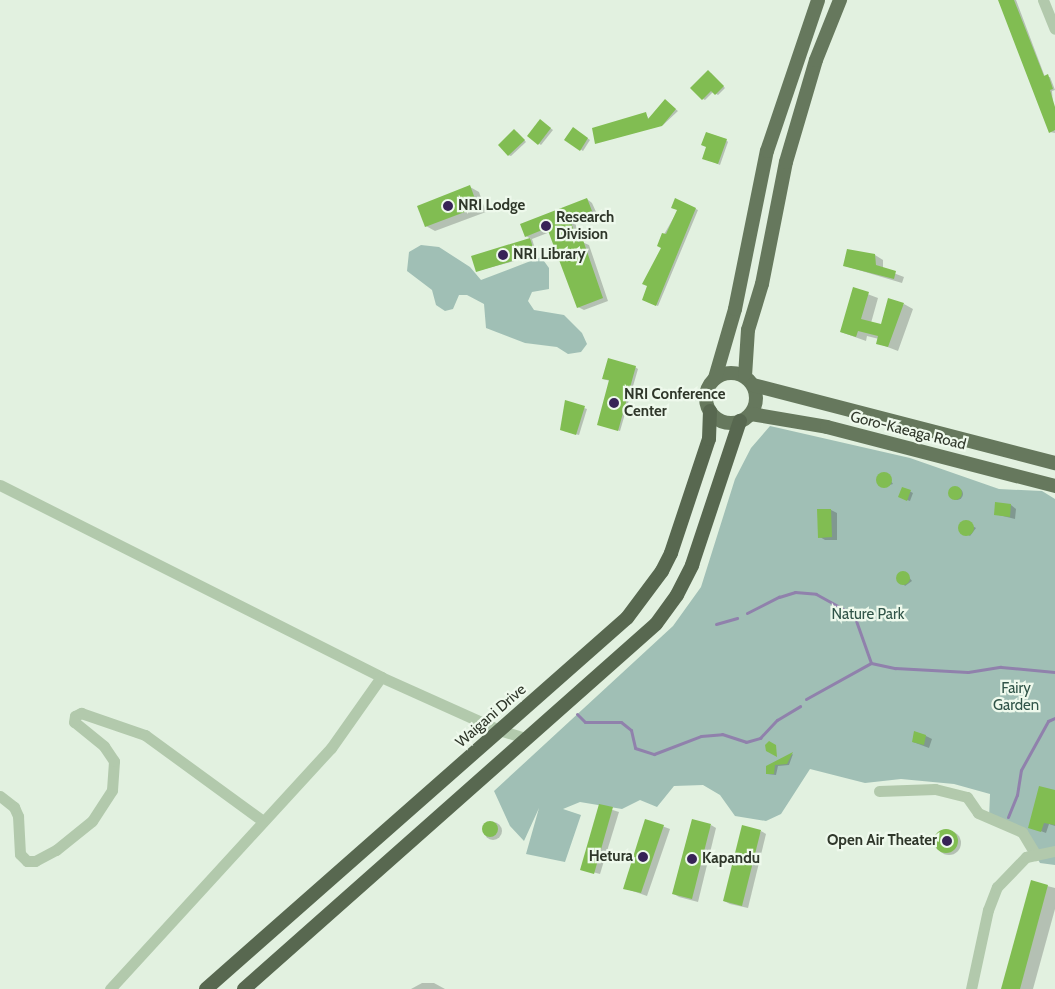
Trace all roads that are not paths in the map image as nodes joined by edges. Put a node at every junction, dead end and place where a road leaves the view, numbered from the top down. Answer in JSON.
{"nodes":[{"id":1,"x":818,"y":0,"type":"edge"},
{"id":2,"x":840,"y":0,"type":"edge"},
{"id":3,"x":1043,"y":0,"type":"edge"},
{"id":4,"x":1055,"y":28,"type":"edge"},
{"id":5,"x":715,"y":378,"type":"junction"},
{"id":6,"x":749,"y":380,"type":"junction"},
{"id":7,"x":710,"y":412,"type":"junction"},
{"id":8,"x":746,"y":418,"type":"junction"},
{"id":9,"x":1055,"y":463,"type":"edge"},
{"id":10,"x":0,"y":485,"type":"edge"},
{"id":11,"x":1055,"y":486,"type":"edge"},
{"id":12,"x":381,"y":677,"type":"junction"},
{"id":13,"x":499,"y":730,"type":"junction"},
{"id":14,"x":526,"y":738,"type":"junction"},
{"id":15,"x":879,"y":791,"type":"dead end"},
{"id":16,"x":0,"y":796,"type":"edge"},
{"id":17,"x":263,"y":821,"type":"junction"},
{"id":18,"x":1055,"y":851,"type":"edge"},
{"id":19,"x":1036,"y":855,"type":"junction"},
{"id":20,"x":110,"y":989,"type":"edge"},
{"id":21,"x":206,"y":989,"type":"edge"},
{"id":22,"x":244,"y":989,"type":"edge"},
{"id":23,"x":971,"y":989,"type":"edge"}],
"edges":[{"from":1,"to":5,"type":"main road"},
{"from":2,"to":6,"type":"main road"},
{"from":3,"to":4,"type":"street"},
{"from":5,"to":6,"type":"main road"},
{"from":5,"to":7,"type":"main road"},
{"from":6,"to":8,"type":"main road"},
{"from":6,"to":9,"type":"main road","name":"Goro-Kaeaga Road"},
{"from":7,"to":8,"type":"main road"},
{"from":7,"to":13,"type":"highway","name":"Waigani Drive"},
{"from":8,"to":11,"type":"main road","name":"Goro-Kaeaga Road"},
{"from":8,"to":14,"type":"highway"},
{"from":10,"to":12,"type":"street"},
{"from":12,"to":13,"type":"street"},
{"from":12,"to":17,"type":"street"},
{"from":13,"to":14,"type":"street"},
{"from":13,"to":21,"type":"highway","name":"Waigani Drive"},
{"from":14,"to":22,"type":"highway"},
{"from":15,"to":19,"type":"street"},
{"from":16,"to":17,"type":"street"},
{"from":17,"to":20,"type":"street"},
{"from":18,"to":19,"type":"street"},
{"from":19,"to":23,"type":"street"}]}
